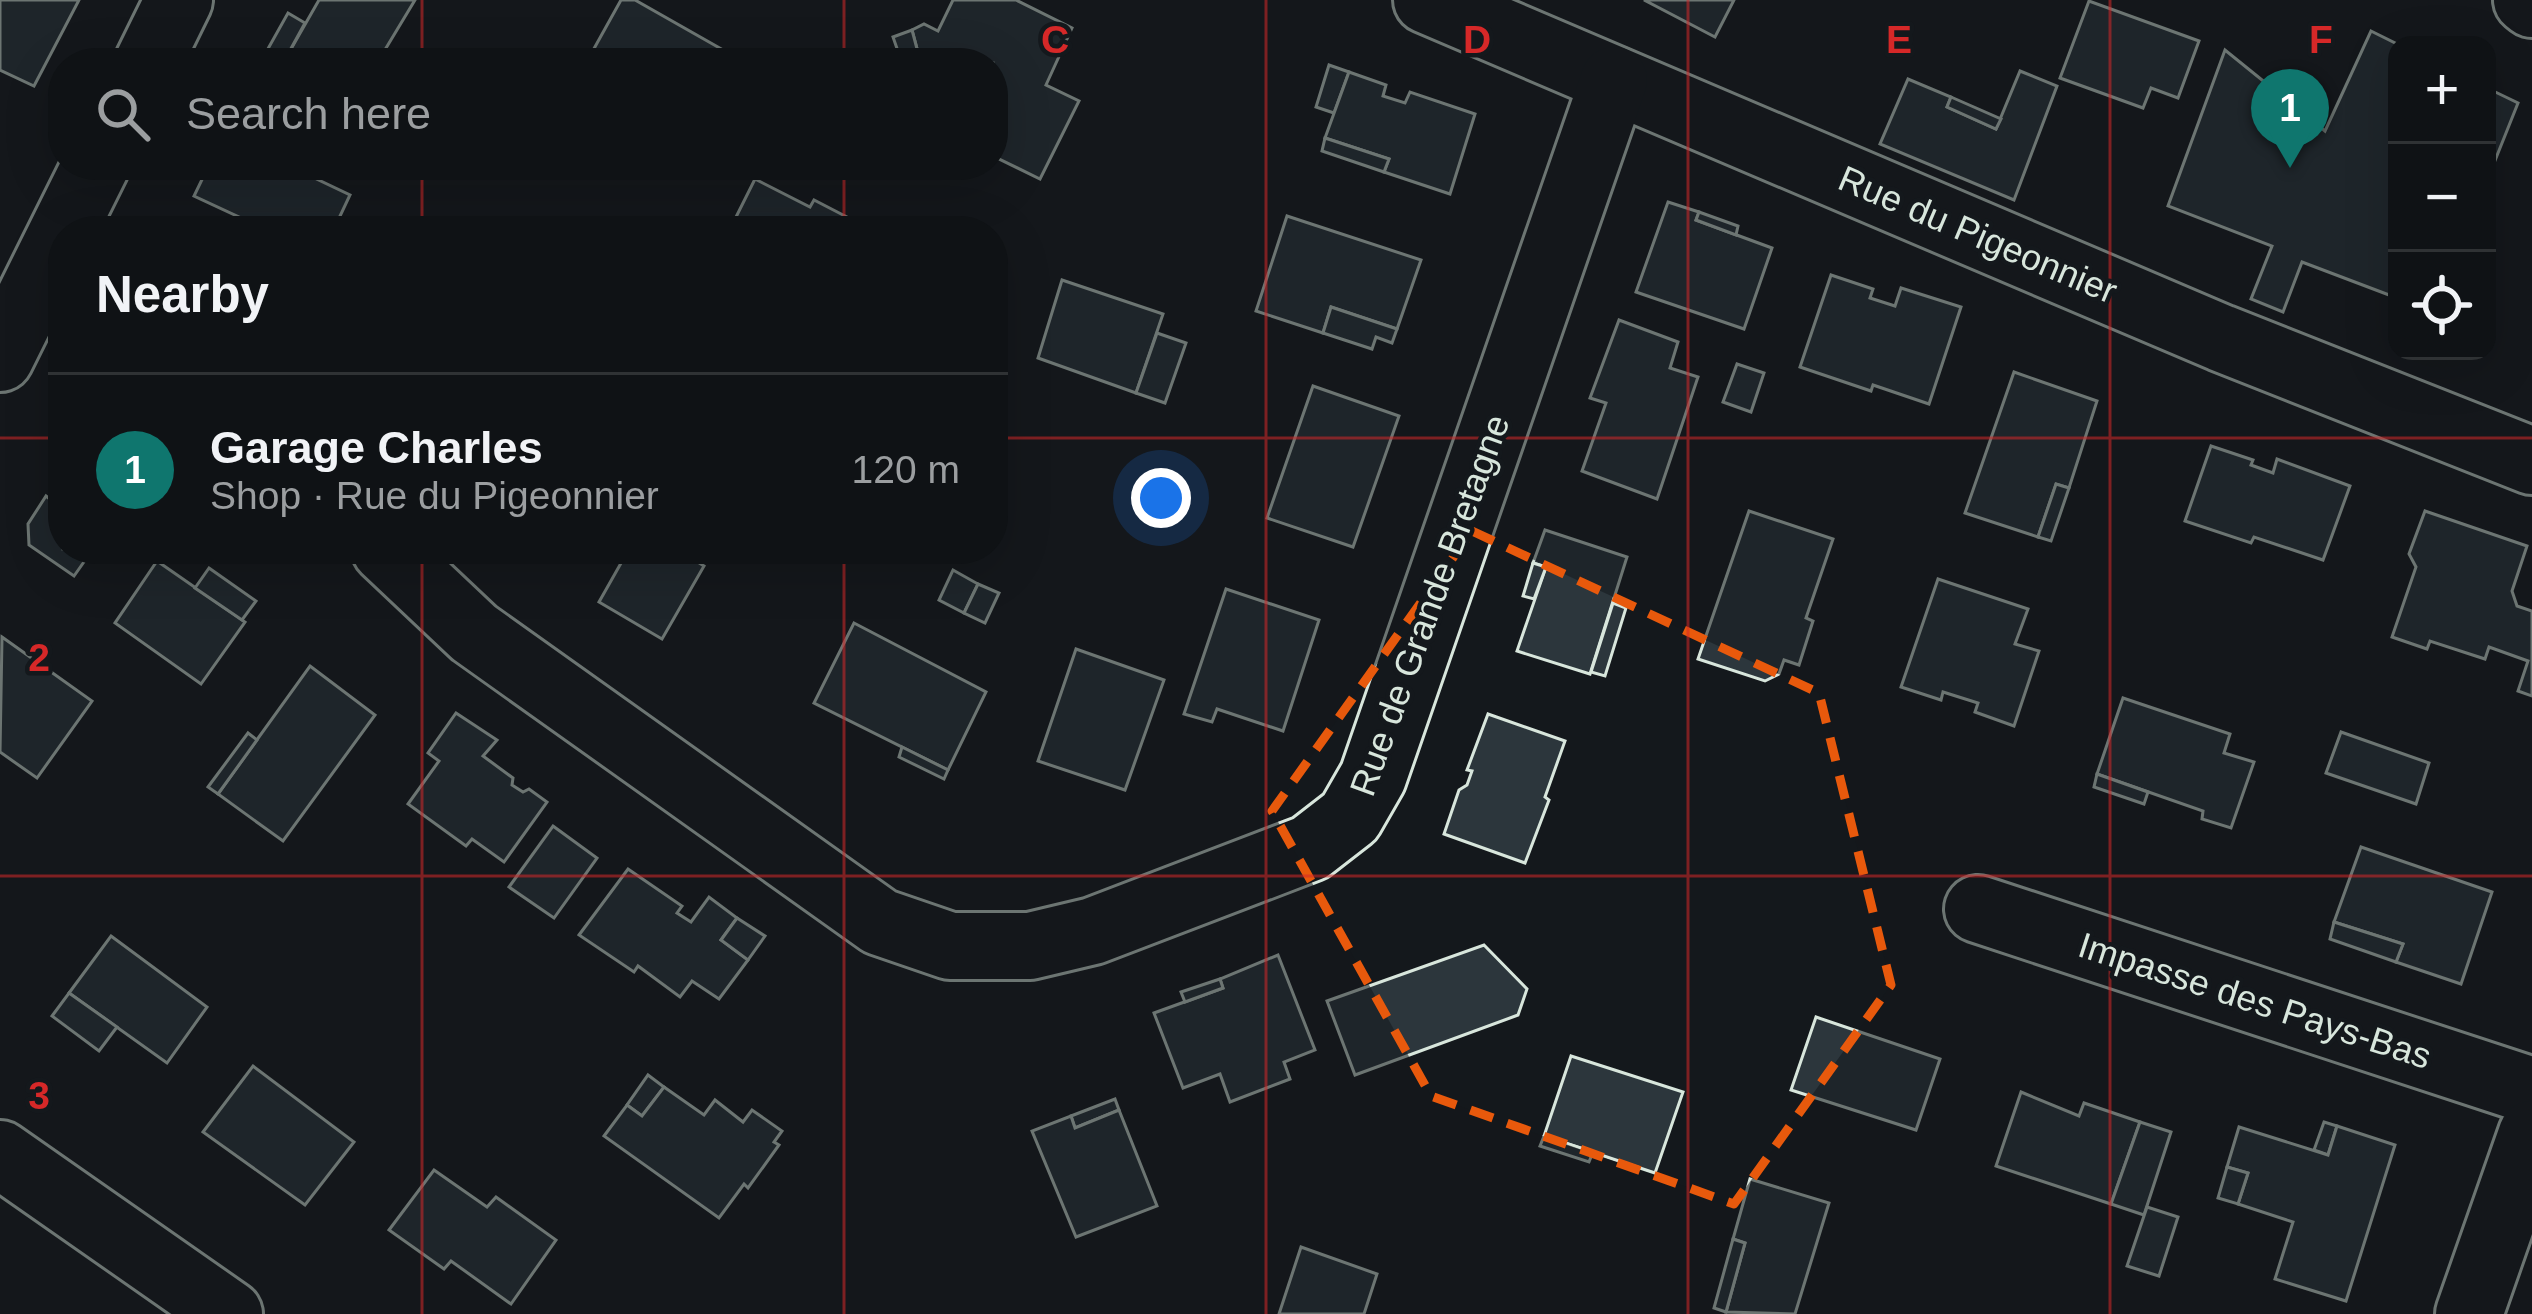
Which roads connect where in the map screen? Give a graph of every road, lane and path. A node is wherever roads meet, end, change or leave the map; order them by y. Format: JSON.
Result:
{"nodes":[{"id":1,"x":179,"y":0,"type":"edge"},
{"id":2,"x":1427,"y":0,"type":"edge"},
{"id":3,"x":155,"y":48,"type":"edge"},
{"id":4,"x":1614,"y":80,"type":"junction"},
{"id":5,"x":89,"y":180,"type":"edge"},
{"id":6,"x":71,"y":216,"type":"edge"},
{"id":7,"x":48,"y":262,"type":"edge"},
{"id":8,"x":0,"y":358,"type":"edge"},
{"id":9,"x":2532,"y":461,"type":"edge"},
{"id":10,"x":401,"y":564,"type":"edge"},
{"id":11,"x":1978,"y":909,"type":"dead end"},
{"id":12,"x":2532,"y":1091,"type":"edge"},
{"id":13,"x":2532,"y":1134,"type":"edge"},
{"id":14,"x":0,"y":1154,"type":"edge"},
{"id":15,"x":229,"y":1314,"type":"edge"},
{"id":16,"x":2469,"y":1314,"type":"edge"}],
"edges":[{"from":1,"to":3,"type":"street"},
{"from":2,"to":4,"type":"street","name":"Rue du Pigeonnier"},
{"from":4,"to":9,"type":"street","name":"Rue du Pigeonnier"},
{"from":4,"to":10,"type":"street","name":"Rue de Grande Bretagne"},
{"from":5,"to":6,"type":"street"},
{"from":7,"to":8,"type":"street"},
{"from":11,"to":12,"type":"street","name":"Impasse des Pays-Bas"},
{"from":13,"to":16,"type":"street"},
{"from":14,"to":15,"type":"street"}]}
